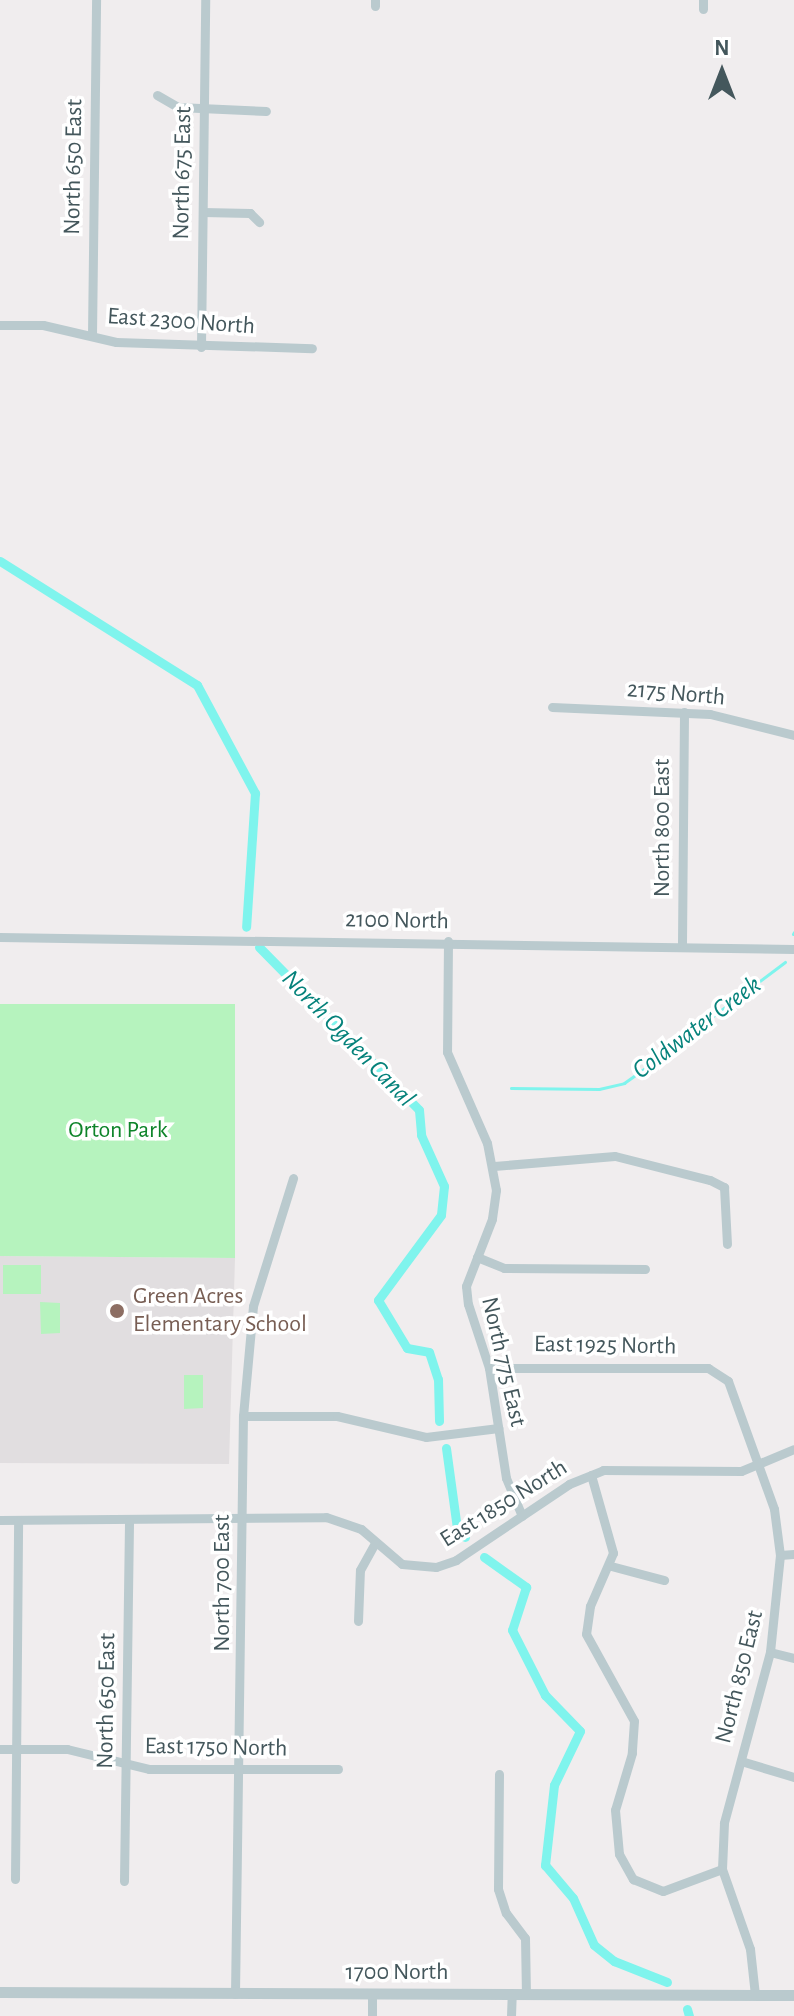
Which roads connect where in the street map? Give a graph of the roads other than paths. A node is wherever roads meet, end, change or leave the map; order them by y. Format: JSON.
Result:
{"nodes":[{"id":1,"x":96,"y":0,"type":"edge"},
{"id":2,"x":205,"y":0,"type":"edge"},
{"id":3,"x":157,"y":95,"type":"dead end"},
{"id":4,"x":204,"y":110,"type":"junction"},
{"id":5,"x":266,"y":111,"type":"dead end"},
{"id":6,"x":203,"y":212,"type":"junction"},
{"id":7,"x":259,"y":222,"type":"dead end"},
{"id":8,"x":0,"y":325,"type":"edge"},
{"id":9,"x":92,"y":335,"type":"junction"},
{"id":10,"x":201,"y":347,"type":"junction"},
{"id":11,"x":312,"y":348,"type":"dead end"},
{"id":12,"x":552,"y":707,"type":"dead end"},
{"id":13,"x":684,"y":712,"type":"junction"},
{"id":14,"x":794,"y":735,"type":"edge"},
{"id":15,"x":0,"y":937,"type":"edge"},
{"id":16,"x":448,"y":941,"type":"junction"},
{"id":17,"x":682,"y":943,"type":"junction"},
{"id":18,"x":794,"y":949,"type":"edge"},
{"id":19,"x":494,"y":1166,"type":"junction"},
{"id":20,"x":293,"y":1178,"type":"dead end"},
{"id":21,"x":727,"y":1244,"type":"dead end"},
{"id":22,"x":477,"y":1257,"type":"junction"},
{"id":23,"x":645,"y":1269,"type":"dead end"},
{"id":24,"x":489,"y":1368,"type":"junction"},
{"id":25,"x":720,"y":1373,"type":"joint"},
{"id":26,"x":243,"y":1416,"type":"junction"},
{"id":27,"x":498,"y":1428,"type":"junction"},
{"id":28,"x":794,"y":1449,"type":"edge"},
{"id":29,"x":756,"y":1466,"type":"junction"},
{"id":30,"x":591,"y":1475,"type":"junction"},
{"id":31,"x":522,"y":1516,"type":"junction"},
{"id":32,"x":0,"y":1520,"type":"edge"},
{"id":33,"x":243,"y":1520,"type":"junction"},
{"id":34,"x":18,"y":1521,"type":"junction"},
{"id":35,"x":129,"y":1521,"type":"junction"},
{"id":36,"x":375,"y":1543,"type":"junction"},
{"id":37,"x":794,"y":1554,"type":"edge"},
{"id":38,"x":780,"y":1555,"type":"junction"},
{"id":39,"x":611,"y":1566,"type":"junction"},
{"id":40,"x":664,"y":1580,"type":"dead end"},
{"id":41,"x":358,"y":1621,"type":"dead end"},
{"id":42,"x":770,"y":1652,"type":"junction"},
{"id":43,"x":794,"y":1658,"type":"edge"},
{"id":44,"x":0,"y":1749,"type":"edge"},
{"id":45,"x":16,"y":1749,"type":"junction"},
{"id":46,"x":741,"y":1761,"type":"junction"},
{"id":47,"x":126,"y":1764,"type":"junction"},
{"id":48,"x":338,"y":1769,"type":"dead end"},
{"id":49,"x":242,"y":1770,"type":"junction"},
{"id":50,"x":499,"y":1774,"type":"dead end"},
{"id":51,"x":794,"y":1777,"type":"edge"},
{"id":52,"x":722,"y":1869,"type":"junction"},
{"id":53,"x":15,"y":1879,"type":"dead end"},
{"id":54,"x":124,"y":1881,"type":"dead end"},
{"id":55,"x":0,"y":1992,"type":"edge"},
{"id":56,"x":512,"y":1993,"type":"junction"},
{"id":57,"x":526,"y":1993,"type":"junction"},
{"id":58,"x":235,"y":1994,"type":"junction"},
{"id":59,"x":755,"y":1995,"type":"junction"},
{"id":60,"x":794,"y":1995,"type":"edge"},
{"id":61,"x":372,"y":1996,"type":"junction"},
{"id":62,"x":372,"y":2016,"type":"edge"},
{"id":63,"x":511,"y":2016,"type":"edge"}],
"edges":[{"from":1,"to":9,"type":"street","name":"North 650 East"},
{"from":2,"to":4,"type":"street","name":"North 675 East"},
{"from":3,"to":4,"type":"street"},
{"from":4,"to":5,"type":"street"},
{"from":4,"to":6,"type":"street","name":"North 675 East"},
{"from":6,"to":7,"type":"street"},
{"from":6,"to":10,"type":"street","name":"North 675 East"},
{"from":8,"to":9,"type":"street","name":"East 2300 North"},
{"from":9,"to":10,"type":"street","name":"East 2300 North"},
{"from":10,"to":11,"type":"street","name":"East 2300 North"},
{"from":12,"to":13,"type":"street","name":"2175 North"},
{"from":13,"to":14,"type":"street","name":"2175 North"},
{"from":13,"to":17,"type":"street","name":"North 800 East"},
{"from":15,"to":16,"type":"street","name":"2100 North"},
{"from":16,"to":17,"type":"street","name":"2100 North"},
{"from":16,"to":19,"type":"street","name":"North 775 East"},
{"from":17,"to":18,"type":"street","name":"2100 North"},
{"from":19,"to":21,"type":"street"},
{"from":19,"to":22,"type":"street","name":"North 775 East"},
{"from":20,"to":26,"type":"street","name":"North 700 East"},
{"from":22,"to":23,"type":"street"},
{"from":22,"to":24,"type":"street","name":"North 775 East"},
{"from":24,"to":25,"type":"street","name":"East 1925 North"},
{"from":24,"to":27,"type":"street","name":"North 775 East"},
{"from":25,"to":29,"type":"street","name":"North 850 East"},
{"from":26,"to":27,"type":"street"},
{"from":26,"to":33,"type":"street","name":"North 700 East"},
{"from":27,"to":31,"type":"street","name":"North 775 East"},
{"from":28,"to":29,"type":"street","name":"East 1850 North"},
{"from":29,"to":30,"type":"street","name":"East 1850 North"},
{"from":29,"to":38,"type":"street","name":"North 850 East"},
{"from":30,"to":31,"type":"street","name":"East 1850 North"},
{"from":30,"to":39,"type":"street"},
{"from":31,"to":36,"type":"street","name":"East 1850 North"},
{"from":32,"to":34,"type":"street","name":"East 1850 North"},
{"from":33,"to":35,"type":"street","name":"East 1850 North"},
{"from":33,"to":36,"type":"street","name":"East 1850 North"},
{"from":33,"to":49,"type":"street","name":"North 700 East"},
{"from":34,"to":35,"type":"street","name":"East 1850 North"},
{"from":34,"to":45,"type":"street"},
{"from":35,"to":47,"type":"street","name":"North 650 East"},
{"from":36,"to":41,"type":"street"},
{"from":37,"to":38,"type":"street"},
{"from":38,"to":42,"type":"street","name":"North 850 East"},
{"from":39,"to":40,"type":"street"},
{"from":39,"to":52,"type":"street"},
{"from":42,"to":43,"type":"street"},
{"from":42,"to":46,"type":"street","name":"North 850 East"},
{"from":44,"to":45,"type":"street","name":"East 1750 North"},
{"from":45,"to":47,"type":"street","name":"East 1750 North"},
{"from":45,"to":53,"type":"street"},
{"from":46,"to":51,"type":"street"},
{"from":46,"to":52,"type":"street","name":"North 850 East"},
{"from":47,"to":49,"type":"street","name":"East 1750 North"},
{"from":47,"to":54,"type":"street","name":"North 650 East"},
{"from":48,"to":49,"type":"street","name":"East 1750 North"},
{"from":49,"to":58,"type":"street","name":"North 700 East"},
{"from":50,"to":57,"type":"street"},
{"from":52,"to":59,"type":"street","name":"North 850 East"},
{"from":55,"to":58,"type":"street","name":"1700 North"},
{"from":56,"to":57,"type":"street","name":"1700 North"},
{"from":56,"to":61,"type":"street","name":"1700 North"},
{"from":56,"to":63,"type":"street"},
{"from":57,"to":59,"type":"street","name":"1700 North"},
{"from":58,"to":61,"type":"street","name":"1700 North"},
{"from":59,"to":60,"type":"street","name":"1700 North"},
{"from":61,"to":62,"type":"street"}]}
